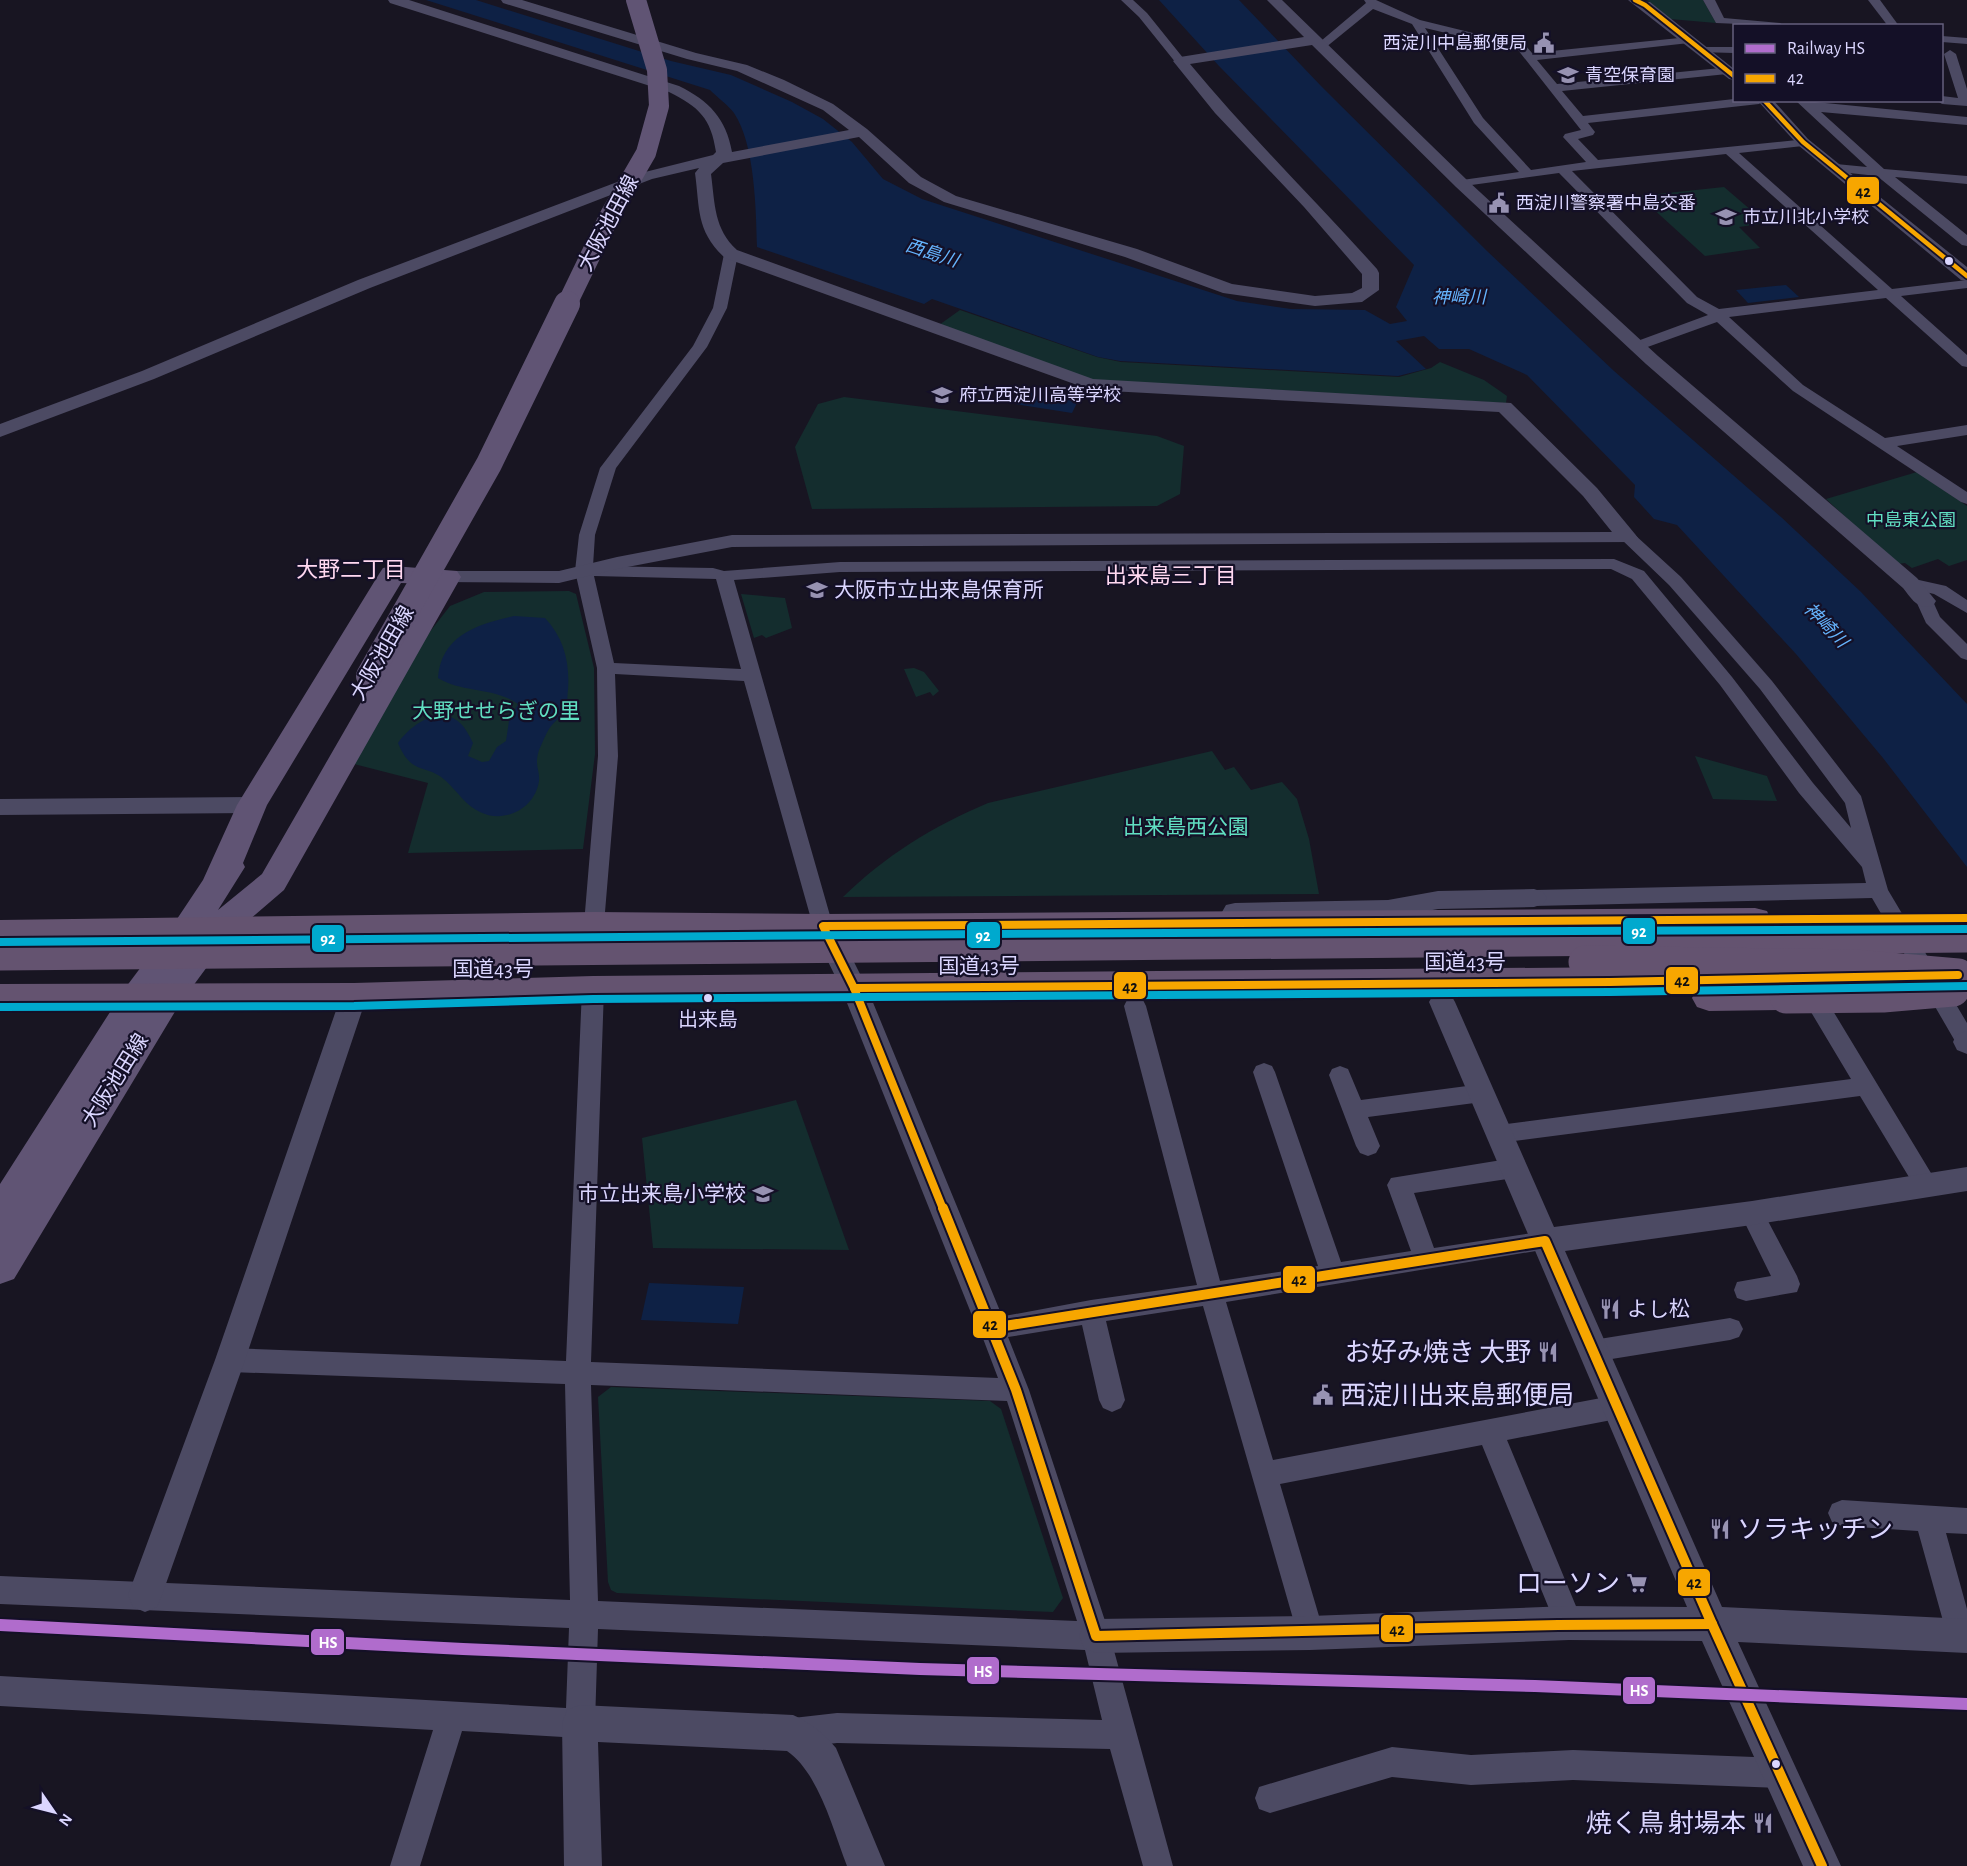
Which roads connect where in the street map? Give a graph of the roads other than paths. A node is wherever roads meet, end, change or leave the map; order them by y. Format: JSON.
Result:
{"nodes":[{"id":1,"x":395,"y":0,"type":"edge"},
{"id":2,"x":508,"y":0,"type":"edge"},
{"id":3,"x":621,"y":0,"type":"edge"},
{"id":4,"x":636,"y":0,"type":"edge"},
{"id":5,"x":1127,"y":0,"type":"edge"},
{"id":6,"x":1274,"y":0,"type":"edge"},
{"id":7,"x":1635,"y":0,"type":"edge"},
{"id":8,"x":1709,"y":0,"type":"edge"},
{"id":9,"x":1874,"y":0,"type":"edge"},
{"id":10,"x":1371,"y":2,"type":"edge"},
{"id":11,"x":1416,"y":22,"type":"junction"},
{"id":12,"x":1755,"y":24,"type":"edge"},
{"id":13,"x":1892,"y":24,"type":"edge"},
{"id":14,"x":1943,"y":39,"type":"edge"},
{"id":15,"x":1689,"y":40,"type":"junction"},
{"id":16,"x":1967,"y":41,"type":"edge"},
{"id":17,"x":1314,"y":43,"type":"junction"},
{"id":18,"x":1702,"y":50,"type":"junction"},
{"id":19,"x":1733,"y":50,"type":"edge"},
{"id":20,"x":1946,"y":54,"type":"edge"},
{"id":21,"x":1967,"y":56,"type":"edge"},
{"id":22,"x":1528,"y":57,"type":"junction"},
{"id":23,"x":1184,"y":61,"type":"junction"},
{"id":24,"x":1731,"y":73,"type":"edge"},
{"id":25,"x":1554,"y":88,"type":"junction"},
{"id":26,"x":1943,"y":100,"type":"edge"},
{"id":27,"x":1741,"y":102,"type":"edge"},
{"id":28,"x":1766,"y":102,"type":"edge"},
{"id":29,"x":1966,"y":102,"type":"edge"},
{"id":30,"x":1805,"y":104,"type":"edge"},
{"id":31,"x":1581,"y":120,"type":"junction"},
{"id":32,"x":1967,"y":121,"type":"edge"},
{"id":33,"x":857,"y":133,"type":"junction"},
{"id":34,"x":1803,"y":142,"type":"junction"},
{"id":35,"x":1729,"y":150,"type":"junction"},
{"id":36,"x":717,"y":159,"type":"junction"},
{"id":37,"x":1595,"y":164,"type":"junction"},
{"id":38,"x":1562,"y":168,"type":"junction"},
{"id":39,"x":1836,"y":168,"type":"junction"},
{"id":40,"x":1879,"y":171,"type":"junction"},
{"id":41,"x":1528,"y":174,"type":"junction"},
{"id":42,"x":1967,"y":180,"type":"edge"},
{"id":43,"x":1462,"y":184,"type":"junction"},
{"id":44,"x":1967,"y":242,"type":"edge"},
{"id":45,"x":731,"y":254,"type":"junction"},
{"id":46,"x":1967,"y":276,"type":"edge"},
{"id":47,"x":1967,"y":284,"type":"edge"},
{"id":48,"x":1888,"y":294,"type":"junction"},
{"id":49,"x":1717,"y":314,"type":"junction"},
{"id":50,"x":1637,"y":346,"type":"junction"},
{"id":51,"x":1967,"y":363,"type":"edge"},
{"id":52,"x":1967,"y":430,"type":"edge"},
{"id":53,"x":0,"y":431,"type":"edge"},
{"id":54,"x":1884,"y":442,"type":"junction"},
{"id":55,"x":1967,"y":499,"type":"edge"},
{"id":56,"x":1628,"y":538,"type":"junction"},
{"id":57,"x":584,"y":572,"type":"junction"},
{"id":58,"x":724,"y":576,"type":"junction"},
{"id":59,"x":447,"y":577,"type":"junction"},
{"id":60,"x":1910,"y":583,"type":"junction"},
{"id":61,"x":1925,"y":601,"type":"junction"},
{"id":62,"x":1967,"y":608,"type":"edge"},
{"id":63,"x":1967,"y":636,"type":"edge"},
{"id":64,"x":1967,"y":654,"type":"edge"},
{"id":65,"x":606,"y":668,"type":"junction"},
{"id":66,"x":752,"y":675,"type":"junction"},
{"id":67,"x":359,"y":676,"type":"junction"},
{"id":68,"x":252,"y":806,"type":"junction"},
{"id":69,"x":0,"y":807,"type":"edge"},
{"id":70,"x":1870,"y":863,"type":"junction"},
{"id":71,"x":217,"y":886,"type":"junction"},
{"id":72,"x":1878,"y":891,"type":"junction"},
{"id":73,"x":1534,"y":898,"type":"joint"},
{"id":74,"x":1967,"y":918,"type":"edge"},
{"id":75,"x":594,"y":924,"type":"junction"},
{"id":76,"x":959,"y":924,"type":"junction"},
{"id":77,"x":824,"y":926,"type":"junction"},
{"id":78,"x":203,"y":928,"type":"junction"},
{"id":79,"x":0,"y":932,"type":"edge"},
{"id":80,"x":1967,"y":936,"type":"edge"},
{"id":81,"x":0,"y":954,"type":"edge"},
{"id":82,"x":0,"y":972,"type":"edge"},
{"id":83,"x":1964,"y":979,"type":"edge"},
{"id":84,"x":1000,"y":986,"type":"junction"},
{"id":85,"x":854,"y":988,"type":"junction"},
{"id":86,"x":593,"y":989,"type":"junction"},
{"id":87,"x":1792,"y":991,"type":"junction"},
{"id":88,"x":153,"y":996,"type":"junction"},
{"id":89,"x":354,"y":996,"type":"junction"},
{"id":90,"x":0,"y":998,"type":"edge"},
{"id":91,"x":1442,"y":1002,"type":"junction"},
{"id":92,"x":1135,"y":1006,"type":"junction"},
{"id":93,"x":1967,"y":1043,"type":"edge"},
{"id":94,"x":1264,"y":1072,"type":"dead end"},
{"id":95,"x":1341,"y":1075,"type":"dead end"},
{"id":96,"x":1866,"y":1086,"type":"junction"},
{"id":97,"x":1482,"y":1093,"type":"junction"},
{"id":98,"x":1355,"y":1110,"type":"junction"},
{"id":99,"x":1499,"y":1134,"type":"junction"},
{"id":100,"x":1368,"y":1146,"type":"dead end"},
{"id":101,"x":1514,"y":1168,"type":"junction"},
{"id":102,"x":1967,"y":1179,"type":"edge"},
{"id":103,"x":10,"y":1180,"type":"edge"},
{"id":104,"x":1926,"y":1185,"type":"junction"},
{"id":105,"x":1752,"y":1213,"type":"junction"},
{"id":106,"x":0,"y":1216,"type":"edge"},
{"id":107,"x":1545,"y":1241,"type":"junction"},
{"id":108,"x":1426,"y":1258,"type":"junction"},
{"id":109,"x":0,"y":1267,"type":"edge"},
{"id":110,"x":1332,"y":1275,"type":"junction"},
{"id":111,"x":1746,"y":1290,"type":"dead end"},
{"id":112,"x":1211,"y":1292,"type":"junction"},
{"id":113,"x":1091,"y":1311,"type":"junction"},
{"id":114,"x":992,"y":1328,"type":"junction"},
{"id":115,"x":1730,"y":1329,"type":"dead end"},
{"id":116,"x":1593,"y":1351,"type":"junction"},
{"id":117,"x":230,"y":1360,"type":"junction"},
{"id":118,"x":578,"y":1374,"type":"junction"},
{"id":119,"x":1016,"y":1390,"type":"junction"},
{"id":120,"x":1112,"y":1400,"type":"dead end"},
{"id":121,"x":1617,"y":1407,"type":"junction"},
{"id":122,"x":1490,"y":1432,"type":"junction"},
{"id":123,"x":1264,"y":1474,"type":"junction"},
{"id":124,"x":1842,"y":1512,"type":"dead end"},
{"id":125,"x":1929,"y":1520,"type":"junction"},
{"id":126,"x":1967,"y":1521,"type":"edge"},
{"id":127,"x":0,"y":1590,"type":"edge"},
{"id":128,"x":145,"y":1595,"type":"junction"},
{"id":129,"x":584,"y":1615,"type":"junction"},
{"id":130,"x":1569,"y":1623,"type":"junction"},
{"id":131,"x":1712,"y":1624,"type":"junction"},
{"id":132,"x":1310,"y":1633,"type":"junction"},
{"id":133,"x":1096,"y":1636,"type":"junction"},
{"id":134,"x":1964,"y":1636,"type":"edge"},
{"id":135,"x":0,"y":1691,"type":"edge"},
{"id":136,"x":452,"y":1716,"type":"junction"},
{"id":137,"x":580,"y":1723,"type":"junction"},
{"id":138,"x":793,"y":1733,"type":"junction"},
{"id":139,"x":1120,"y":1736,"type":"junction"},
{"id":140,"x":1780,"y":1773,"type":"junction"},
{"id":141,"x":1270,"y":1798,"type":"dead end"},
{"id":142,"x":405,"y":1866,"type":"edge"},
{"id":143,"x":583,"y":1866,"type":"edge"},
{"id":144,"x":866,"y":1866,"type":"edge"},
{"id":145,"x":1158,"y":1866,"type":"edge"},
{"id":146,"x":1822,"y":1866,"type":"edge"}],
"edges":[{"from":1,"to":36,"type":"street"},
{"from":2,"to":33,"type":"street"},
{"from":3,"to":67,"type":"main road","name":"大阪池田線"},
{"from":4,"to":67,"type":"main road","name":"大阪池田線","bridge":true},
{"from":5,"to":23,"type":"street"},
{"from":6,"to":17,"type":"street"},
{"from":7,"to":15,"type":"street"},
{"from":8,"to":12,"type":"street"},
{"from":9,"to":13,"type":"street"},
{"from":10,"to":11,"type":"street"},
{"from":10,"to":17,"type":"street"},
{"from":11,"to":22,"type":"street"},
{"from":11,"to":41,"type":"street"},
{"from":14,"to":16,"type":"street"},
{"from":15,"to":18,"type":"street"},
{"from":15,"to":22,"type":"street"},
{"from":17,"to":23,"type":"street"},
{"from":17,"to":43,"type":"street"},
{"from":18,"to":19,"type":"street"},
{"from":18,"to":24,"type":"street"},
{"from":20,"to":21,"type":"street"},
{"from":20,"to":29,"type":"street"},
{"from":22,"to":25,"type":"street"},
{"from":23,"to":33,"type":"street"},
{"from":24,"to":25,"type":"street"},
{"from":25,"to":31,"type":"street"},
{"from":26,"to":29,"type":"street"},
{"from":27,"to":31,"type":"street"},
{"from":28,"to":34,"type":"street"},
{"from":30,"to":32,"type":"street"},
{"from":30,"to":40,"type":"street"},
{"from":31,"to":37,"type":"street"},
{"from":33,"to":36,"type":"street"},
{"from":34,"to":35,"type":"street"},
{"from":34,"to":39,"type":"street"},
{"from":35,"to":37,"type":"street"},
{"from":35,"to":48,"type":"street"},
{"from":36,"to":45,"type":"street"},
{"from":36,"to":53,"type":"street"},
{"from":37,"to":38,"type":"street"},
{"from":38,"to":41,"type":"street"},
{"from":38,"to":49,"type":"street"},
{"from":39,"to":40,"type":"street"},
{"from":39,"to":46,"type":"street"},
{"from":40,"to":42,"type":"street"},
{"from":40,"to":44,"type":"street"},
{"from":41,"to":43,"type":"street"},
{"from":43,"to":50,"type":"street"},
{"from":45,"to":56,"type":"street"},
{"from":45,"to":57,"type":"street"},
{"from":47,"to":48,"type":"street"},
{"from":48,"to":49,"type":"street"},
{"from":48,"to":51,"type":"street"},
{"from":49,"to":50,"type":"street"},
{"from":49,"to":54,"type":"street"},
{"from":50,"to":60,"type":"street"},
{"from":52,"to":54,"type":"street"},
{"from":54,"to":55,"type":"street"},
{"from":56,"to":57,"type":"street"},
{"from":56,"to":70,"type":"street"},
{"from":57,"to":58,"type":"street"},
{"from":57,"to":59,"type":"street"},
{"from":57,"to":65,"type":"street"},
{"from":58,"to":66,"type":"street"},
{"from":58,"to":70,"type":"street"},
{"from":59,"to":68,"type":"main road"},
{"from":59,"to":78,"type":"main road"},
{"from":60,"to":61,"type":"street"},
{"from":60,"to":62,"type":"street"},
{"from":61,"to":63,"type":"street"},
{"from":61,"to":64,"type":"street"},
{"from":65,"to":66,"type":"street"},
{"from":65,"to":75,"type":"street"},
{"from":66,"to":77,"type":"street"},
{"from":67,"to":71,"type":"main road","name":"大阪池田線"},
{"from":67,"to":78,"type":"main road","name":"大阪池田線"},
{"from":68,"to":69,"type":"street"},
{"from":68,"to":71,"type":"main road"},
{"from":70,"to":72,"type":"street"},
{"from":71,"to":78,"type":"main road","name":"大阪池田線"},
{"from":72,"to":73,"type":"street"},
{"from":72,"to":93,"type":"street"},
{"from":73,"to":76,"type":"street"},
{"from":74,"to":76,"type":"highway","name":"国道43号"},
{"from":75,"to":77,"type":"highway","name":"国道43号"},
{"from":75,"to":78,"type":"highway","name":"国道43号"},
{"from":76,"to":77,"type":"highway","name":"国道43号"},
{"from":77,"to":85,"type":"street"},
{"from":78,"to":79,"type":"highway","name":"国道43号"},
{"from":78,"to":88,"type":"main road","name":"大阪池田線"},
{"from":80,"to":81,"type":"highway","name":"国道43号","bridge":true},
{"from":82,"to":83,"type":"highway","name":"国道43号","bridge":true},
{"from":83,"to":87,"type":"highway","bridge":true},
{"from":84,"to":85,"type":"highway","name":"国道43号"},
{"from":84,"to":87,"type":"highway","name":"国道43号"},
{"from":84,"to":92,"type":"highway"},
{"from":85,"to":86,"type":"highway","name":"国道43号"},
{"from":85,"to":114,"type":"street"},
{"from":86,"to":89,"type":"highway","name":"国道43号"},
{"from":86,"to":118,"type":"street"},
{"from":87,"to":91,"type":"highway"},
{"from":87,"to":96,"type":"street"},
{"from":88,"to":89,"type":"highway","name":"国道43号"},
{"from":88,"to":90,"type":"highway","name":"国道43号"},
{"from":88,"to":103,"type":"main road","name":"大阪池田線"},
{"from":88,"to":109,"type":"main road","name":"大阪池田線"},
{"from":89,"to":117,"type":"street"},
{"from":91,"to":92,"type":"highway"},
{"from":91,"to":97,"type":"street"},
{"from":92,"to":112,"type":"street"},
{"from":94,"to":110,"type":"street"},
{"from":95,"to":98,"type":"street"},
{"from":96,"to":99,"type":"street"},
{"from":96,"to":104,"type":"street"},
{"from":97,"to":98,"type":"street"},
{"from":97,"to":99,"type":"street"},
{"from":98,"to":100,"type":"street"},
{"from":99,"to":101,"type":"street"},
{"from":101,"to":107,"type":"street"},
{"from":101,"to":108,"type":"street"},
{"from":102,"to":104,"type":"street"},
{"from":103,"to":106,"type":"main road","name":"大阪池田線"},
{"from":104,"to":105,"type":"street"},
{"from":105,"to":107,"type":"street"},
{"from":105,"to":111,"type":"street"},
{"from":107,"to":108,"type":"street"},
{"from":107,"to":116,"type":"street"},
{"from":108,"to":110,"type":"street"},
{"from":110,"to":112,"type":"street"},
{"from":112,"to":113,"type":"street"},
{"from":112,"to":123,"type":"street"},
{"from":113,"to":114,"type":"street"},
{"from":113,"to":120,"type":"street"},
{"from":114,"to":119,"type":"street"},
{"from":115,"to":116,"type":"street"},
{"from":116,"to":121,"type":"street"},
{"from":117,"to":118,"type":"street"},
{"from":117,"to":128,"type":"street"},
{"from":118,"to":119,"type":"street"},
{"from":118,"to":129,"type":"street"},
{"from":119,"to":133,"type":"street"},
{"from":121,"to":122,"type":"street"},
{"from":121,"to":131,"type":"street"},
{"from":122,"to":123,"type":"street"},
{"from":122,"to":130,"type":"street"},
{"from":123,"to":132,"type":"street"},
{"from":124,"to":125,"type":"street"},
{"from":125,"to":126,"type":"street"},
{"from":125,"to":134,"type":"street"},
{"from":127,"to":128,"type":"street"},
{"from":128,"to":129,"type":"street"},
{"from":129,"to":133,"type":"street"},
{"from":129,"to":137,"type":"street"},
{"from":130,"to":131,"type":"street"},
{"from":130,"to":132,"type":"street"},
{"from":131,"to":134,"type":"street"},
{"from":131,"to":140,"type":"street"},
{"from":132,"to":133,"type":"street"},
{"from":133,"to":139,"type":"street"},
{"from":135,"to":136,"type":"street"},
{"from":136,"to":137,"type":"street"},
{"from":136,"to":142,"type":"street"},
{"from":137,"to":138,"type":"street"},
{"from":137,"to":143,"type":"street"},
{"from":138,"to":139,"type":"street"},
{"from":138,"to":144,"type":"street"},
{"from":139,"to":145,"type":"street"},
{"from":140,"to":141,"type":"street"},
{"from":140,"to":146,"type":"street"}]}
